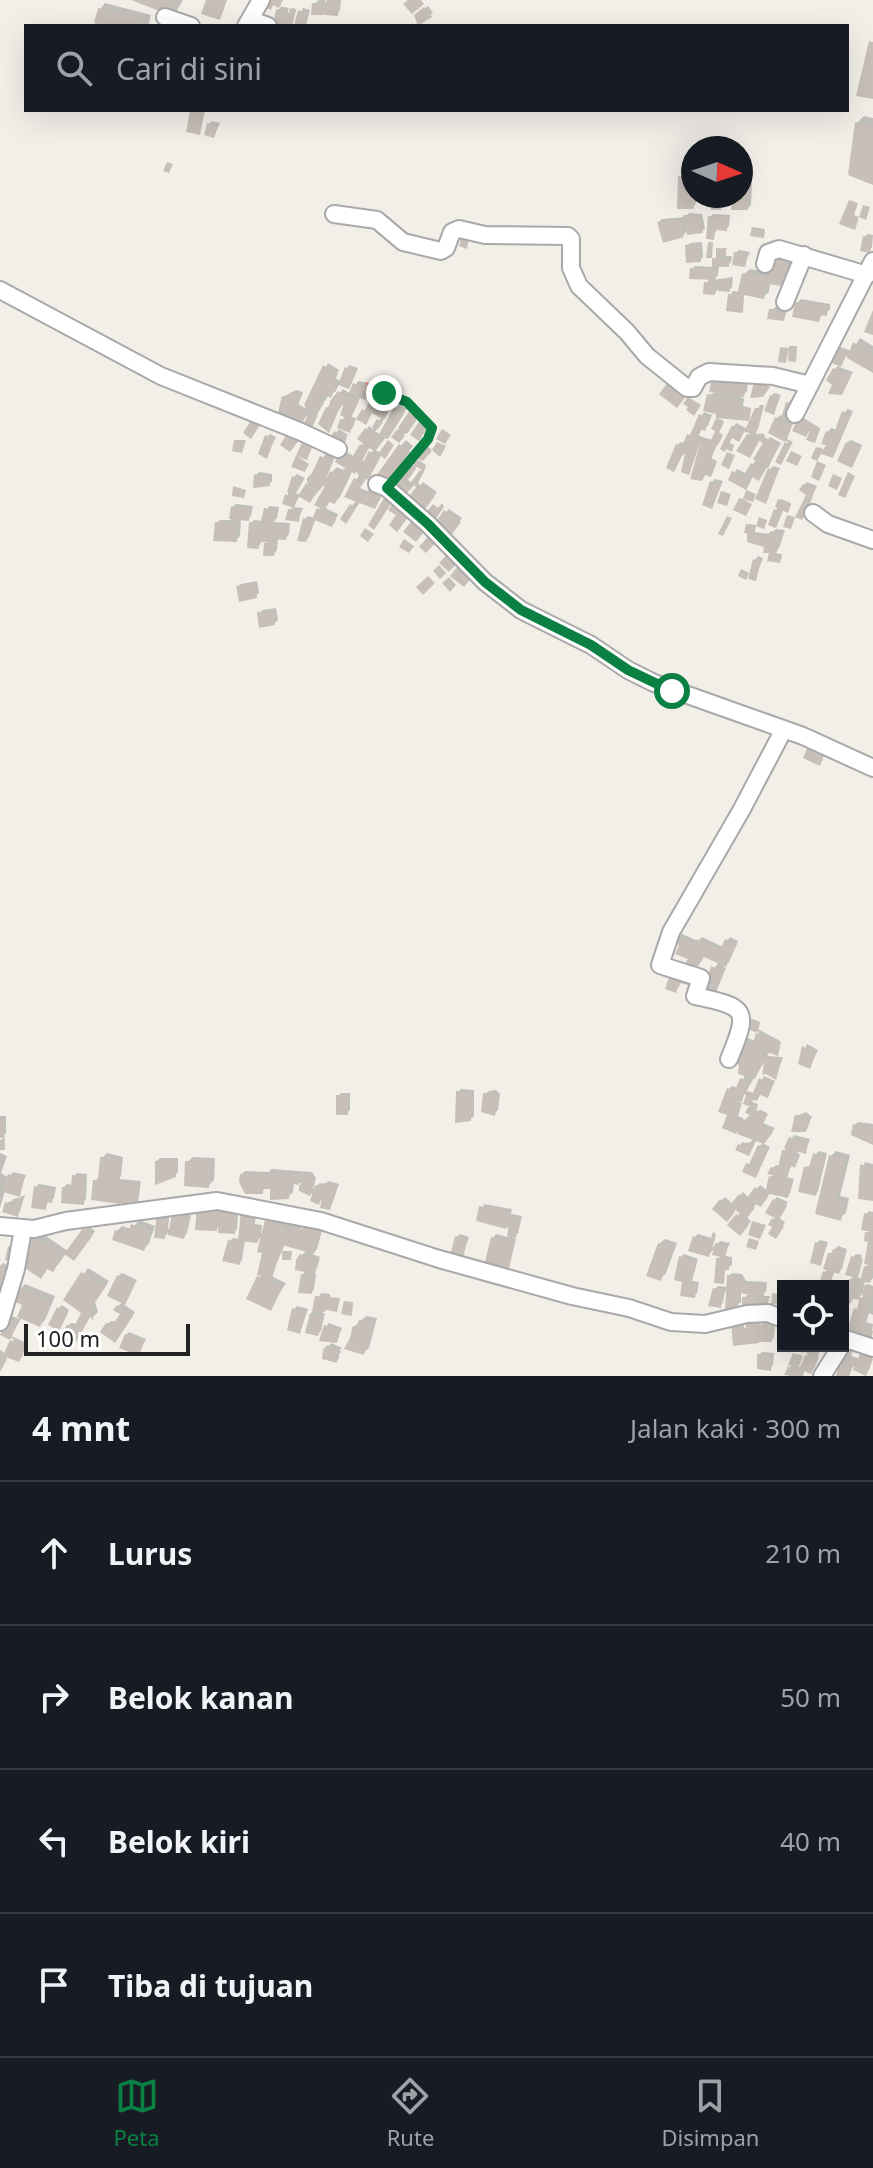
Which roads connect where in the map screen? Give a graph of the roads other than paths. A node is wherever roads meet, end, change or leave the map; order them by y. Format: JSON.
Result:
{"nodes":[{"id":1,"x":261,"y":0,"type":"edge"},
{"id":2,"x":165,"y":17,"type":"dead end"},
{"id":3,"x":249,"y":23,"type":"edge"},
{"id":4,"x":185,"y":24,"type":"edge"},
{"id":5,"x":334,"y":214,"type":"dead end"},
{"id":6,"x":804,"y":255,"type":"junction"},
{"id":7,"x":765,"y":264,"type":"dead end"},
{"id":8,"x":870,"y":268,"type":"edge"},
{"id":9,"x":0,"y":290,"type":"edge"},
{"id":10,"x":785,"y":302,"type":"dead end"},
{"id":11,"x":810,"y":385,"type":"junction"},
{"id":12,"x":795,"y":414,"type":"dead end"},
{"id":13,"x":338,"y":449,"type":"dead end"},
{"id":14,"x":382,"y":486,"type":"road end"},
{"id":15,"x":813,"y":513,"type":"dead end"},
{"id":16,"x":873,"y":540,"type":"edge"},
{"id":17,"x":784,"y":729,"type":"junction"},
{"id":18,"x":873,"y":768,"type":"edge"},
{"id":19,"x":729,"y":1059,"type":"dead end"},
{"id":20,"x":0,"y":1226,"type":"edge"},
{"id":21,"x":23,"y":1229,"type":"junction"},
{"id":22,"x":777,"y":1317,"type":"edge"},
{"id":23,"x":0,"y":1322,"type":"edge"},
{"id":24,"x":849,"y":1342,"type":"edge"},
{"id":25,"x":873,"y":1348,"type":"edge"},
{"id":26,"x":836,"y":1352,"type":"edge"},
{"id":27,"x":822,"y":1376,"type":"edge"}],
"edges":[{"from":1,"to":3,"type":"street"},
{"from":2,"to":4,"type":"street"},
{"from":5,"to":11,"type":"street"},
{"from":6,"to":7,"type":"street"},
{"from":6,"to":8,"type":"street"},
{"from":6,"to":10,"type":"street"},
{"from":8,"to":11,"type":"street"},
{"from":9,"to":13,"type":"street"},
{"from":11,"to":12,"type":"street"},
{"from":14,"to":17,"type":"street"},
{"from":15,"to":16,"type":"street"},
{"from":17,"to":18,"type":"street"},
{"from":17,"to":19,"type":"street"},
{"from":20,"to":21,"type":"street"},
{"from":21,"to":22,"type":"street"},
{"from":21,"to":23,"type":"street"},
{"from":24,"to":25,"type":"street"},
{"from":26,"to":27,"type":"street"}]}
